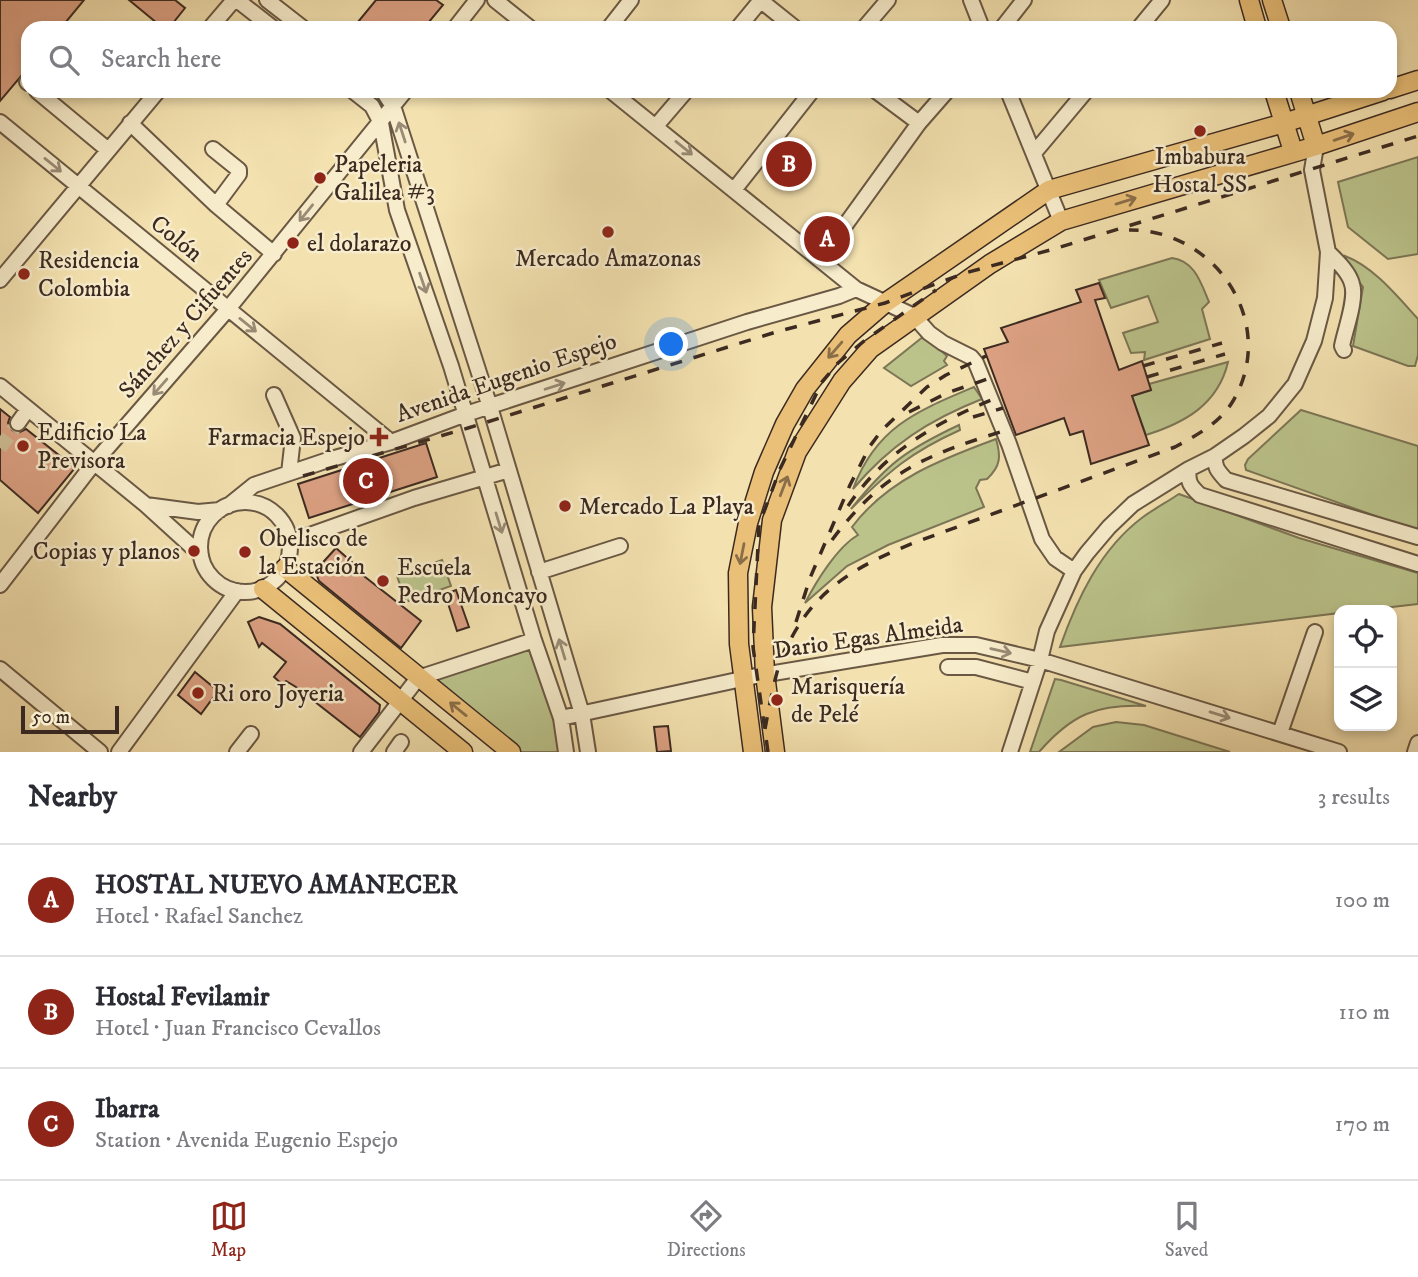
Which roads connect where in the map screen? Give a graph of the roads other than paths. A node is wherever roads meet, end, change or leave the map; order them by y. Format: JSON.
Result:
{"nodes":[{"id":1,"x":235,"y":0,"type":"edge"},
{"id":2,"x":267,"y":0,"type":"edge"},
{"id":3,"x":477,"y":0,"type":"edge"},
{"id":4,"x":495,"y":0,"type":"edge"},
{"id":5,"x":631,"y":0,"type":"edge"},
{"id":6,"x":761,"y":0,"type":"edge"},
{"id":7,"x":888,"y":0,"type":"edge"},
{"id":8,"x":971,"y":0,"type":"edge"},
{"id":9,"x":1024,"y":0,"type":"edge"},
{"id":10,"x":1162,"y":0,"type":"edge"},
{"id":11,"x":1249,"y":0,"type":"edge"},
{"id":12,"x":1272,"y":0,"type":"edge"},
{"id":13,"x":216,"y":21,"type":"edge"},
{"id":14,"x":264,"y":21,"type":"edge"},
{"id":15,"x":294,"y":21,"type":"edge"},
{"id":16,"x":460,"y":21,"type":"edge"},
{"id":17,"x":521,"y":21,"type":"edge"},
{"id":18,"x":614,"y":21,"type":"edge"},
{"id":19,"x":744,"y":21,"type":"edge"},
{"id":20,"x":786,"y":21,"type":"edge"},
{"id":21,"x":870,"y":21,"type":"edge"},
{"id":22,"x":979,"y":21,"type":"edge"},
{"id":23,"x":1008,"y":21,"type":"edge"},
{"id":24,"x":1145,"y":21,"type":"edge"},
{"id":25,"x":1255,"y":21,"type":"edge"},
{"id":26,"x":1279,"y":21,"type":"edge"},
{"id":27,"x":1418,"y":80,"type":"edge"},
{"id":28,"x":1397,"y":87,"type":"edge"},
{"id":29,"x":46,"y":98,"type":"edge"},
{"id":30,"x":152,"y":98,"type":"edge"},
{"id":31,"x":362,"y":98,"type":"edge"},
{"id":32,"x":388,"y":98,"type":"edge"},
{"id":33,"x":399,"y":98,"type":"edge"},
{"id":34,"x":620,"y":98,"type":"edge"},
{"id":35,"x":680,"y":98,"type":"edge"},
{"id":36,"x":807,"y":98,"type":"edge"},
{"id":37,"x":885,"y":98,"type":"edge"},
{"id":38,"x":941,"y":98,"type":"edge"},
{"id":39,"x":1012,"y":98,"type":"edge"},
{"id":40,"x":1080,"y":98,"type":"edge"},
{"id":41,"x":1277,"y":98,"type":"edge"},
{"id":42,"x":1301,"y":98,"type":"edge"},
{"id":43,"x":1362,"y":98,"type":"edge"},
{"id":44,"x":393,"y":106,"type":"junction"},
{"id":45,"x":1418,"y":112,"type":"edge"},
{"id":46,"x":1307,"y":116,"type":"junction"},
{"id":47,"x":0,"y":122,"type":"edge"},
{"id":48,"x":381,"y":122,"type":"junction"},
{"id":49,"x":919,"y":123,"type":"junction"},
{"id":50,"x":1283,"y":123,"type":"junction"},
{"id":51,"x":130,"y":124,"type":"junction"},
{"id":52,"x":656,"y":126,"type":"junction"},
{"id":53,"x":1316,"y":146,"type":"junction"},
{"id":54,"x":213,"y":149,"type":"dead end"},
{"id":55,"x":108,"y":150,"type":"junction"},
{"id":56,"x":1293,"y":151,"type":"junction"},
{"id":57,"x":1034,"y":153,"type":"junction"},
{"id":58,"x":1312,"y":170,"type":"junction"},
{"id":59,"x":78,"y":186,"type":"junction"},
{"id":60,"x":734,"y":190,"type":"junction"},
{"id":61,"x":1049,"y":190,"type":"junction"},
{"id":62,"x":216,"y":205,"type":"junction"},
{"id":63,"x":1061,"y":221,"type":"junction"},
{"id":64,"x":1328,"y":252,"type":"junction"},
{"id":65,"x":274,"y":254,"type":"junction"},
{"id":66,"x":820,"y":260,"type":"junction"},
{"id":67,"x":0,"y":279,"type":"edge"},
{"id":68,"x":856,"y":289,"type":"junction"},
{"id":69,"x":885,"y":303,"type":"junction"},
{"id":70,"x":228,"y":309,"type":"junction"},
{"id":71,"x":914,"y":316,"type":"junction"},
{"id":72,"x":1344,"y":350,"type":"dead end"},
{"id":73,"x":0,"y":386,"type":"edge"},
{"id":74,"x":274,"y":395,"type":"dead end"},
{"id":75,"x":490,"y":407,"type":"junction"},
{"id":76,"x":29,"y":409,"type":"junction"},
{"id":77,"x":466,"y":414,"type":"junction"},
{"id":78,"x":18,"y":423,"type":"tunnel mouth"},
{"id":79,"x":391,"y":442,"type":"junction"},
{"id":80,"x":1215,"y":456,"type":"junction"},
{"id":81,"x":94,"y":463,"type":"junction"},
{"id":82,"x":1189,"y":469,"type":"junction"},
{"id":83,"x":509,"y":470,"type":"junction"},
{"id":84,"x":289,"y":473,"type":"junction"},
{"id":85,"x":485,"y":477,"type":"junction"},
{"id":86,"x":146,"y":505,"type":"junction"},
{"id":87,"x":224,"y":508,"type":"junction"},
{"id":88,"x":1418,"y":537,"type":"edge"},
{"id":89,"x":290,"y":542,"type":"junction"},
{"id":90,"x":620,"y":546,"type":"dead end"},
{"id":91,"x":201,"y":555,"type":"junction"},
{"id":92,"x":1418,"y":564,"type":"edge"},
{"id":93,"x":285,"y":568,"type":"junction"},
{"id":94,"x":1074,"y":571,"type":"junction"},
{"id":95,"x":539,"y":572,"type":"junction"},
{"id":96,"x":0,"y":585,"type":"edge"},
{"id":97,"x":263,"y":589,"type":"junction"},
{"id":98,"x":237,"y":592,"type":"junction"},
{"id":99,"x":1315,"y":632,"type":"dead end"},
{"id":100,"x":534,"y":640,"type":"junction"},
{"id":101,"x":1040,"y":660,"type":"junction"},
{"id":102,"x":948,"y":667,"type":"dead end"},
{"id":103,"x":0,"y":669,"type":"edge"},
{"id":104,"x":765,"y":674,"type":"junction"},
{"id":105,"x":418,"y":678,"type":"junction"},
{"id":106,"x":744,"y":679,"type":"junction"},
{"id":107,"x":1033,"y":682,"type":"junction"},
{"id":108,"x":402,"y":701,"type":"junction"},
{"id":109,"x":582,"y":714,"type":"junction"},
{"id":110,"x":561,"y":718,"type":"junction"},
{"id":111,"x":1280,"y":733,"type":"junction"},
{"id":112,"x":251,"y":734,"type":"dead end"},
{"id":113,"x":1418,"y":743,"type":"edge"},
{"id":114,"x":100,"y":752,"type":"edge"},
{"id":115,"x":119,"y":752,"type":"edge"},
{"id":116,"x":237,"y":752,"type":"edge"},
{"id":117,"x":361,"y":752,"type":"edge"},
{"id":118,"x":463,"y":752,"type":"edge"},
{"id":119,"x":511,"y":752,"type":"edge"},
{"id":120,"x":566,"y":752,"type":"edge"},
{"id":121,"x":588,"y":752,"type":"edge"},
{"id":122,"x":753,"y":752,"type":"edge"},
{"id":123,"x":775,"y":752,"type":"edge"},
{"id":124,"x":1010,"y":752,"type":"edge"},
{"id":125,"x":1339,"y":752,"type":"edge"},
{"id":126,"x":1415,"y":752,"type":"edge"}],
"edges":[{"from":1,"to":13,"type":"street"},
{"from":1,"to":14,"type":"street"},
{"from":2,"to":15,"type":"street"},
{"from":3,"to":16,"type":"street"},
{"from":4,"to":17,"type":"street"},
{"from":5,"to":18,"type":"street"},
{"from":6,"to":19,"type":"street"},
{"from":6,"to":20,"type":"street"},
{"from":7,"to":21,"type":"street"},
{"from":8,"to":22,"type":"street"},
{"from":9,"to":23,"type":"street"},
{"from":10,"to":24,"type":"street"},
{"from":11,"to":25,"type":"main road"},
{"from":12,"to":26,"type":"main road"},
{"from":27,"to":28,"type":"main road"},
{"from":29,"to":55,"type":"street"},
{"from":30,"to":51,"type":"street"},
{"from":31,"to":48,"type":"street"},
{"from":32,"to":44,"type":"street"},
{"from":33,"to":44,"type":"street","name":"Sánchez y Cifuentes"},
{"from":34,"to":52,"type":"street"},
{"from":35,"to":52,"type":"street"},
{"from":36,"to":60,"type":"street"},
{"from":37,"to":49,"type":"street"},
{"from":38,"to":49,"type":"street"},
{"from":39,"to":57,"type":"street"},
{"from":40,"to":57,"type":"street"},
{"from":41,"to":50,"type":"main road"},
{"from":42,"to":46,"type":"main road"},
{"from":43,"to":46,"type":"main road"},
{"from":44,"to":48,"type":"street","name":"Sánchez y Cifuentes"},
{"from":75,"to":44,"type":"street","one_way":true},
{"from":53,"to":45,"type":"main road","one_way":true},
{"from":46,"to":50,"type":"main road"},
{"from":46,"to":53,"type":"main road"},
{"from":47,"to":59,"type":"street","name":"Colón","one_way":true},
{"from":48,"to":65,"type":"street","name":"Sánchez y Cifuentes","one_way":true},
{"from":48,"to":77,"type":"street","one_way":true},
{"from":49,"to":66,"type":"street"},
{"from":50,"to":56,"type":"main road"},
{"from":50,"to":61,"type":"main road"},
{"from":51,"to":55,"type":"street"},
{"from":51,"to":62,"type":"street"},
{"from":52,"to":60,"type":"street","one_way":true},
{"from":53,"to":56,"type":"main road"},
{"from":53,"to":58,"type":"street"},
{"from":54,"to":62,"type":"street"},
{"from":55,"to":59,"type":"street"},
{"from":56,"to":58,"type":"street"},
{"from":63,"to":56,"type":"main road","one_way":true},
{"from":57,"to":61,"type":"street"},
{"from":58,"to":64,"type":"street"},
{"from":59,"to":67,"type":"street"},
{"from":59,"to":70,"type":"street","name":"Colón"},
{"from":60,"to":66,"type":"street"},
{"from":61,"to":63,"type":"street"},
{"from":61,"to":69,"type":"main road"},
{"from":62,"to":65,"type":"street"},
{"from":63,"to":71,"type":"main road"},
{"from":64,"to":72,"type":"street"},
{"from":64,"to":80,"type":"street"},
{"from":65,"to":70,"type":"street","name":"Sánchez y Cifuentes"},
{"from":66,"to":68,"type":"street"},
{"from":68,"to":69,"type":"street"},
{"from":75,"to":68,"type":"street","name":"Avenida Eugenio Espejo","one_way":true},
{"from":69,"to":71,"type":"street"},
{"from":69,"to":106,"type":"main road","one_way":true},
{"from":70,"to":79,"type":"street","name":"Colón","one_way":true},
{"from":70,"to":81,"type":"street","name":"Sánchez y Cifuentes","one_way":true},
{"from":71,"to":94,"type":"street"},
{"from":104,"to":71,"type":"main road","one_way":true},
{"from":73,"to":76,"type":"street"},
{"from":74,"to":84,"type":"street"},
{"from":75,"to":77,"type":"street","name":"Avenida Eugenio Espejo"},
{"from":75,"to":83,"type":"street"},
{"from":76,"to":78,"type":"street"},
{"from":76,"to":81,"type":"street"},
{"from":77,"to":79,"type":"street","name":"Avenida Eugenio Espejo"},
{"from":77,"to":85,"type":"street"},
{"from":79,"to":84,"type":"street","name":"Avenida Eugenio Espejo"},
{"from":80,"to":82,"type":"street"},
{"from":80,"to":88,"type":"street"},
{"from":81,"to":86,"type":"street"},
{"from":81,"to":96,"type":"street","name":"Sánchez y Cifuentes"},
{"from":82,"to":92,"type":"street"},
{"from":82,"to":94,"type":"street"},
{"from":83,"to":85,"type":"street"},
{"from":83,"to":95,"type":"street"},
{"from":84,"to":87,"type":"street","name":"Avenida Eugenio Espejo"},
{"from":85,"to":89,"type":"street"},
{"from":85,"to":100,"type":"street","one_way":true},
{"from":86,"to":87,"type":"street"},
{"from":86,"to":91,"type":"street"},
{"from":87,"to":89,"type":"street"},
{"from":87,"to":91,"type":"street"},
{"from":89,"to":93,"type":"street"},
{"from":90,"to":95,"type":"street"},
{"from":91,"to":98,"type":"street"},
{"from":93,"to":97,"type":"street"},
{"from":93,"to":105,"type":"main road"},
{"from":94,"to":101,"type":"street"},
{"from":109,"to":95,"type":"street","one_way":true},
{"from":97,"to":98,"type":"street"},
{"from":97,"to":108,"type":"main road"},
{"from":98,"to":115,"type":"street"},
{"from":99,"to":111,"type":"street"},
{"from":100,"to":105,"type":"street"},
{"from":100,"to":110,"type":"street"},
{"from":104,"to":101,"type":"street","name":"Dario Egas Almeida","one_way":true},
{"from":101,"to":107,"type":"street"},
{"from":101,"to":111,"type":"street","name":"Dario Egas Almeida","one_way":true},
{"from":102,"to":107,"type":"street"},
{"from":103,"to":114,"type":"street"},
{"from":104,"to":106,"type":"street","name":"Dario Egas Almeida"},
{"from":104,"to":123,"type":"main road"},
{"from":105,"to":108,"type":"street"},
{"from":119,"to":105,"type":"main road","one_way":true},
{"from":106,"to":109,"type":"street","name":"Dario Egas Almeida"},
{"from":106,"to":122,"type":"main road"},
{"from":107,"to":124,"type":"street"},
{"from":108,"to":117,"type":"street"},
{"from":108,"to":118,"type":"main road"},
{"from":109,"to":110,"type":"street","name":"Dario Egas Almeida"},
{"from":109,"to":121,"type":"street"},
{"from":110,"to":120,"type":"street"},
{"from":111,"to":125,"type":"street","name":"Dario Egas Almeida"},
{"from":112,"to":116,"type":"street"},
{"from":113,"to":126,"type":"street"}]}
